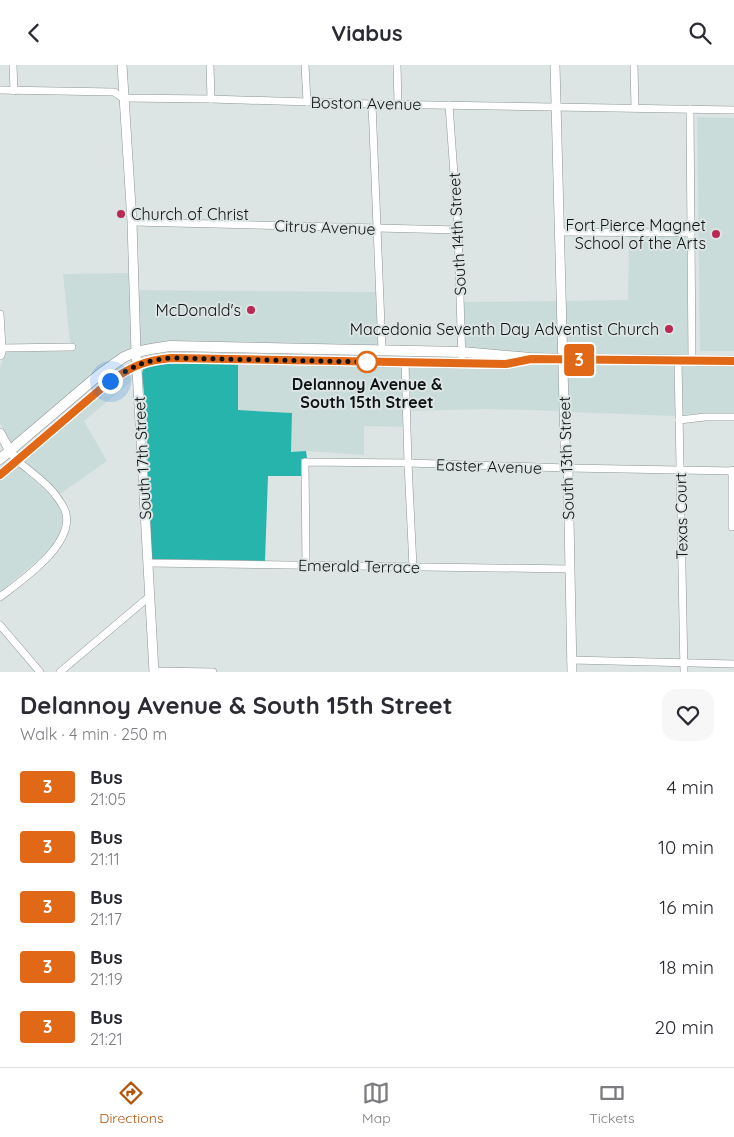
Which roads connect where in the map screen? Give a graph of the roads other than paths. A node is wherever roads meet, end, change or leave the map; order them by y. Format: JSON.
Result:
{"nodes":[{"id":1,"x":13,"y":65,"type":"edge"},
{"id":2,"x":122,"y":65,"type":"edge"},
{"id":3,"x":210,"y":65,"type":"edge"},
{"id":4,"x":305,"y":65,"type":"edge"},
{"id":5,"x":397,"y":65,"type":"edge"},
{"id":6,"x":555,"y":65,"type":"edge"},
{"id":7,"x":634,"y":65,"type":"edge"},
{"id":8,"x":0,"y":91,"type":"edge"},
{"id":9,"x":14,"y":91,"type":"junction"},
{"id":10,"x":123,"y":98,"type":"junction"},
{"id":11,"x":212,"y":99,"type":"junction"},
{"id":12,"x":307,"y":102,"type":"junction"},
{"id":13,"x":372,"y":104,"type":"junction"},
{"id":14,"x":398,"y":104,"type":"junction"},
{"id":15,"x":449,"y":105,"type":"junction"},
{"id":16,"x":556,"y":107,"type":"junction"},
{"id":17,"x":635,"y":108,"type":"junction"},
{"id":18,"x":690,"y":109,"type":"junction"},
{"id":19,"x":734,"y":110,"type":"edge"},
{"id":20,"x":132,"y":222,"type":"junction"},
{"id":21,"x":376,"y":229,"type":"junction"},
{"id":22,"x":458,"y":230,"type":"junction"},
{"id":23,"x":559,"y":232,"type":"junction"},
{"id":24,"x":690,"y":233,"type":"junction"},
{"id":25,"x":0,"y":314,"type":"edge"},
{"id":26,"x":72,"y":347,"type":"dead end"},
{"id":27,"x":1,"y":350,"type":"edge"},
{"id":28,"x":382,"y":350,"type":"junction"},
{"id":29,"x":136,"y":352,"type":"junction"},
{"id":30,"x":462,"y":352,"type":"junction"},
{"id":31,"x":531,"y":359,"type":"junction"},
{"id":32,"x":562,"y":359,"type":"junction"},
{"id":33,"x":678,"y":361,"type":"junction"},
{"id":34,"x":692,"y":361,"type":"junction"},
{"id":35,"x":734,"y":361,"type":"edge"},
{"id":36,"x":405,"y":362,"type":"junction"},
{"id":37,"x":462,"y":363,"type":"junction"},
{"id":38,"x":137,"y":365,"type":"junction"},
{"id":39,"x":734,"y":417,"type":"edge"},
{"id":40,"x":679,"y":420,"type":"junction"},
{"id":41,"x":0,"y":433,"type":"edge"},
{"id":42,"x":10,"y":451,"type":"junction"},
{"id":43,"x":0,"y":459,"type":"edge"},
{"id":44,"x":18,"y":461,"type":"junction"},
{"id":45,"x":408,"y":463,"type":"junction"},
{"id":46,"x":568,"y":468,"type":"junction"},
{"id":47,"x":680,"y":469,"type":"junction"},
{"id":48,"x":733,"y":471,"type":"edge"},
{"id":49,"x":0,"y":475,"type":"edge"},
{"id":50,"x":732,"y":527,"type":"dead end"},
{"id":51,"x":148,"y":563,"type":"junction"},
{"id":52,"x":306,"y":565,"type":"junction"},
{"id":53,"x":412,"y":567,"type":"junction"},
{"id":54,"x":570,"y":569,"type":"junction"},
{"id":55,"x":150,"y":596,"type":"junction"},
{"id":56,"x":0,"y":597,"type":"edge"},
{"id":57,"x":0,"y":625,"type":"edge"},
{"id":58,"x":572,"y":660,"type":"junction"},
{"id":59,"x":684,"y":663,"type":"junction"},
{"id":60,"x":734,"y":664,"type":"edge"},
{"id":61,"x":40,"y":672,"type":"edge"},
{"id":62,"x":60,"y":672,"type":"edge"},
{"id":63,"x":154,"y":672,"type":"edge"},
{"id":64,"x":213,"y":672,"type":"edge"},
{"id":65,"x":572,"y":672,"type":"edge"},
{"id":66,"x":684,"y":672,"type":"edge"}],
"edges":[{"from":1,"to":9,"type":"street"},
{"from":2,"to":10,"type":"street","name":"South 17th Street"},
{"from":3,"to":11,"type":"street"},
{"from":4,"to":12,"type":"street"},
{"from":5,"to":14,"type":"street"},
{"from":6,"to":16,"type":"street","name":"South 13th Street"},
{"from":7,"to":17,"type":"street"},
{"from":8,"to":9,"type":"street","name":"Boston Avenue"},
{"from":9,"to":10,"type":"street","name":"Boston Avenue"},
{"from":10,"to":11,"type":"street","name":"Boston Avenue"},
{"from":10,"to":20,"type":"street","name":"South 17th Street"},
{"from":11,"to":12,"type":"street","name":"Boston Avenue"},
{"from":12,"to":13,"type":"street","name":"Boston Avenue"},
{"from":13,"to":14,"type":"street","name":"Boston Avenue"},
{"from":13,"to":21,"type":"street"},
{"from":14,"to":15,"type":"street","name":"Boston Avenue"},
{"from":15,"to":16,"type":"street","name":"Boston Avenue"},
{"from":15,"to":22,"type":"street","name":"South 14th Street"},
{"from":16,"to":17,"type":"street","name":"Boston Avenue"},
{"from":16,"to":23,"type":"street","name":"South 13th Street"},
{"from":17,"to":18,"type":"street","name":"Boston Avenue"},
{"from":18,"to":19,"type":"street","name":"Boston Avenue"},
{"from":18,"to":24,"type":"street"},
{"from":20,"to":21,"type":"street","name":"Citrus Avenue"},
{"from":20,"to":29,"type":"street","name":"South 17th Street"},
{"from":21,"to":22,"type":"street","name":"Citrus Avenue"},
{"from":21,"to":28,"type":"street"},
{"from":22,"to":30,"type":"street","name":"South 14th Street"},
{"from":23,"to":24,"type":"street"},
{"from":23,"to":32,"type":"street","name":"South 13th Street"},
{"from":24,"to":34,"type":"street"},
{"from":25,"to":27,"type":"street"},
{"from":26,"to":27,"type":"street"},
{"from":28,"to":29,"type":"main road"},
{"from":28,"to":30,"type":"main road"},
{"from":29,"to":38,"type":"street","name":"South 17th Street"},
{"from":29,"to":42,"type":"main road"},
{"from":30,"to":31,"type":"main road"},
{"from":30,"to":37,"type":"street","name":"South 14th Street"},
{"from":31,"to":32,"type":"main road"},
{"from":31,"to":37,"type":"main road"},
{"from":32,"to":33,"type":"main road"},
{"from":32,"to":46,"type":"street","name":"South 13th Street"},
{"from":33,"to":34,"type":"main road"},
{"from":33,"to":40,"type":"street","name":"Texas Court"},
{"from":34,"to":35,"type":"main road"},
{"from":36,"to":37,"type":"main road"},
{"from":36,"to":38,"type":"main road"},
{"from":36,"to":45,"type":"street"},
{"from":38,"to":44,"type":"main road"},
{"from":38,"to":51,"type":"street","name":"South 17th Street"},
{"from":39,"to":40,"type":"street"},
{"from":40,"to":47,"type":"street","name":"Texas Court"},
{"from":41,"to":42,"type":"street"},
{"from":42,"to":43,"type":"main road"},
{"from":42,"to":44,"type":"street"},
{"from":44,"to":49,"type":"main road"},
{"from":44,"to":56,"type":"street"},
{"from":45,"to":46,"type":"street","name":"Easter Avenue"},
{"from":45,"to":52,"type":"street","name":"Easter Avenue"},
{"from":45,"to":53,"type":"street"},
{"from":46,"to":47,"type":"street","name":"Easter Avenue"},
{"from":46,"to":54,"type":"street","name":"South 13th Street"},
{"from":47,"to":48,"type":"street","name":"Easter Avenue"},
{"from":47,"to":59,"type":"street","name":"Texas Court"},
{"from":48,"to":50,"type":"street"},
{"from":51,"to":52,"type":"street","name":"Emerald Terrace"},
{"from":51,"to":55,"type":"street","name":"South 17th Street"},
{"from":52,"to":53,"type":"street","name":"Emerald Terrace"},
{"from":53,"to":54,"type":"street","name":"Emerald Terrace"},
{"from":54,"to":58,"type":"street","name":"South 13th Street"},
{"from":55,"to":62,"type":"street"},
{"from":55,"to":63,"type":"street","name":"South 17th Street"},
{"from":57,"to":61,"type":"street"},
{"from":58,"to":59,"type":"street"},
{"from":58,"to":65,"type":"street","name":"South 13th Street"},
{"from":59,"to":60,"type":"street"},
{"from":59,"to":66,"type":"street","name":"Texas Court"},
{"from":63,"to":64,"type":"street"}]}
